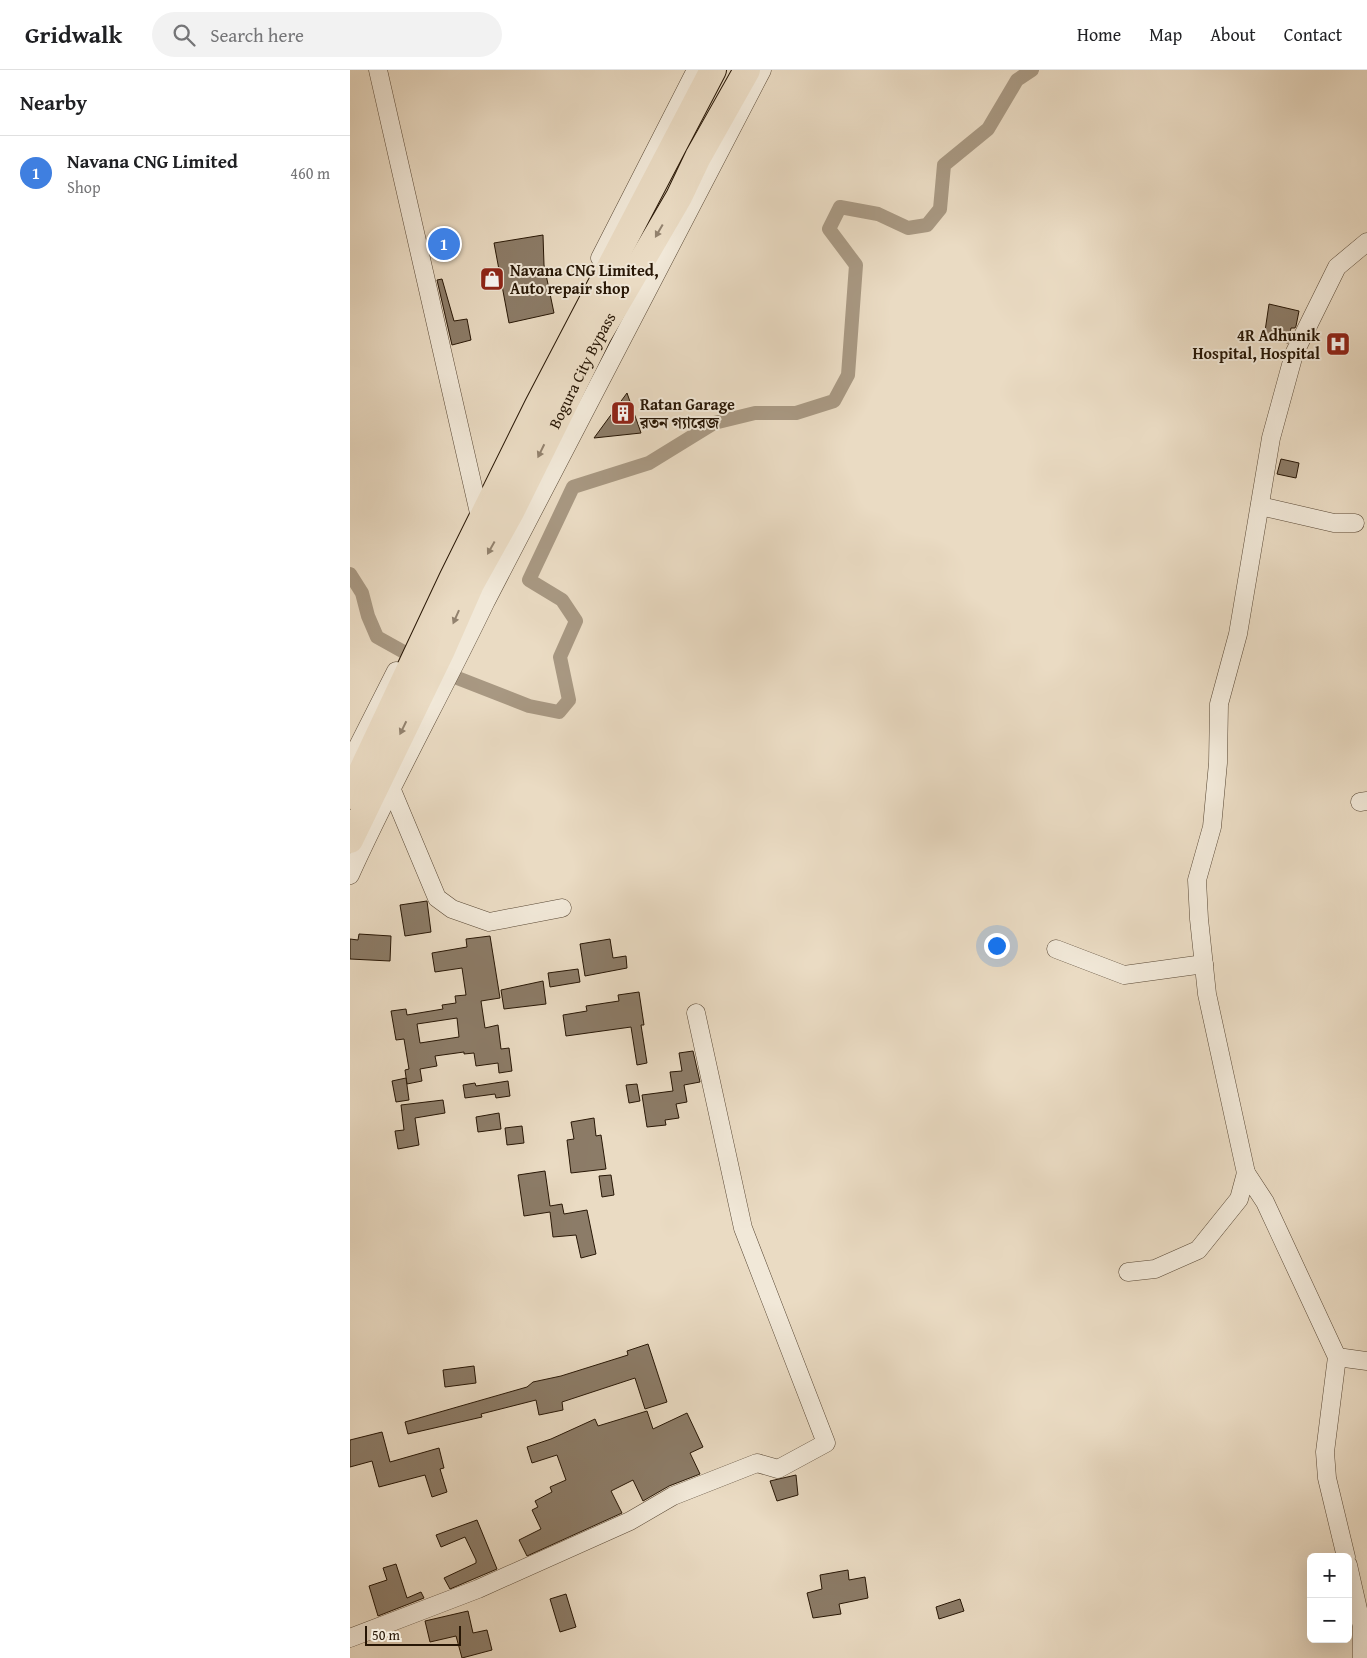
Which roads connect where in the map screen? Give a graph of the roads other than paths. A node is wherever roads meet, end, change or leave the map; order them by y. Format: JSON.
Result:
{"nodes":[{"id":1,"x":378,"y":70,"type":"edge"},
{"id":2,"x":696,"y":70,"type":"edge"},
{"id":3,"x":713,"y":70,"type":"edge"},
{"id":4,"x":747,"y":70,"type":"edge"},
{"id":5,"x":762,"y":70,"type":"edge"},
{"id":6,"x":669,"y":140,"type":"junction"},
{"id":7,"x":706,"y":160,"type":"junction"},
{"id":8,"x":1367,"y":242,"type":"edge"},
{"id":9,"x":1260,"y":506,"type":"junction"},
{"id":10,"x":479,"y":513,"type":"junction"},
{"id":11,"x":1355,"y":523,"type":"dead end"},
{"id":12,"x":435,"y":647,"type":"junction"},
{"id":13,"x":418,"y":679,"type":"junction"},
{"id":14,"x":354,"y":745,"type":"edge"},
{"id":15,"x":350,"y":762,"type":"edge"},
{"id":16,"x":391,"y":788,"type":"junction"},
{"id":17,"x":350,"y":796,"type":"edge"},
{"id":18,"x":350,"y":840,"type":"edge"},
{"id":19,"x":350,"y":875,"type":"edge"},
{"id":20,"x":562,"y":908,"type":"dead end"},
{"id":21,"x":1056,"y":949,"type":"dead end"},
{"id":22,"x":1204,"y":964,"type":"junction"},
{"id":23,"x":696,"y":1013,"type":"dead end"},
{"id":24,"x":1246,"y":1174,"type":"junction"},
{"id":25,"x":1128,"y":1272,"type":"dead end"},
{"id":26,"x":1337,"y":1357,"type":"junction"},
{"id":27,"x":1367,"y":1361,"type":"edge"},
{"id":28,"x":1345,"y":1553,"type":"edge"},
{"id":29,"x":1352,"y":1583,"type":"edge"},
{"id":30,"x":350,"y":1638,"type":"edge"},
{"id":31,"x":1362,"y":1658,"type":"edge"}],
"edges":[{"from":1,"to":10,"type":"street"},
{"from":2,"to":6,"type":"street"},
{"from":3,"to":6,"type":"highway","name":"Bogura City Bypass"},
{"from":4,"to":7,"type":"highway","name":"Bogura City Bypass"},
{"from":5,"to":7,"type":"street"},
{"from":6,"to":10,"type":"street"},
{"from":6,"to":12,"type":"highway","name":"Bogura City Bypass"},
{"from":7,"to":12,"type":"highway","name":"Bogura City Bypass"},
{"from":8,"to":9,"type":"street"},
{"from":9,"to":11,"type":"street"},
{"from":9,"to":22,"type":"street"},
{"from":10,"to":12,"type":"street"},
{"from":12,"to":13,"type":"highway"},
{"from":12,"to":13,"type":"street"},
{"from":13,"to":14,"type":"street"},
{"from":13,"to":16,"type":"street"},
{"from":13,"to":17,"type":"highway"},
{"from":13,"to":18,"type":"highway","one_way":true},
{"from":14,"to":15,"type":"street"},
{"from":16,"to":19,"type":"street"},
{"from":16,"to":20,"type":"street"},
{"from":21,"to":22,"type":"street"},
{"from":22,"to":24,"type":"street"},
{"from":23,"to":30,"type":"street"},
{"from":24,"to":25,"type":"street"},
{"from":24,"to":26,"type":"street"},
{"from":26,"to":27,"type":"street"},
{"from":26,"to":28,"type":"street"},
{"from":29,"to":31,"type":"street"}]}
